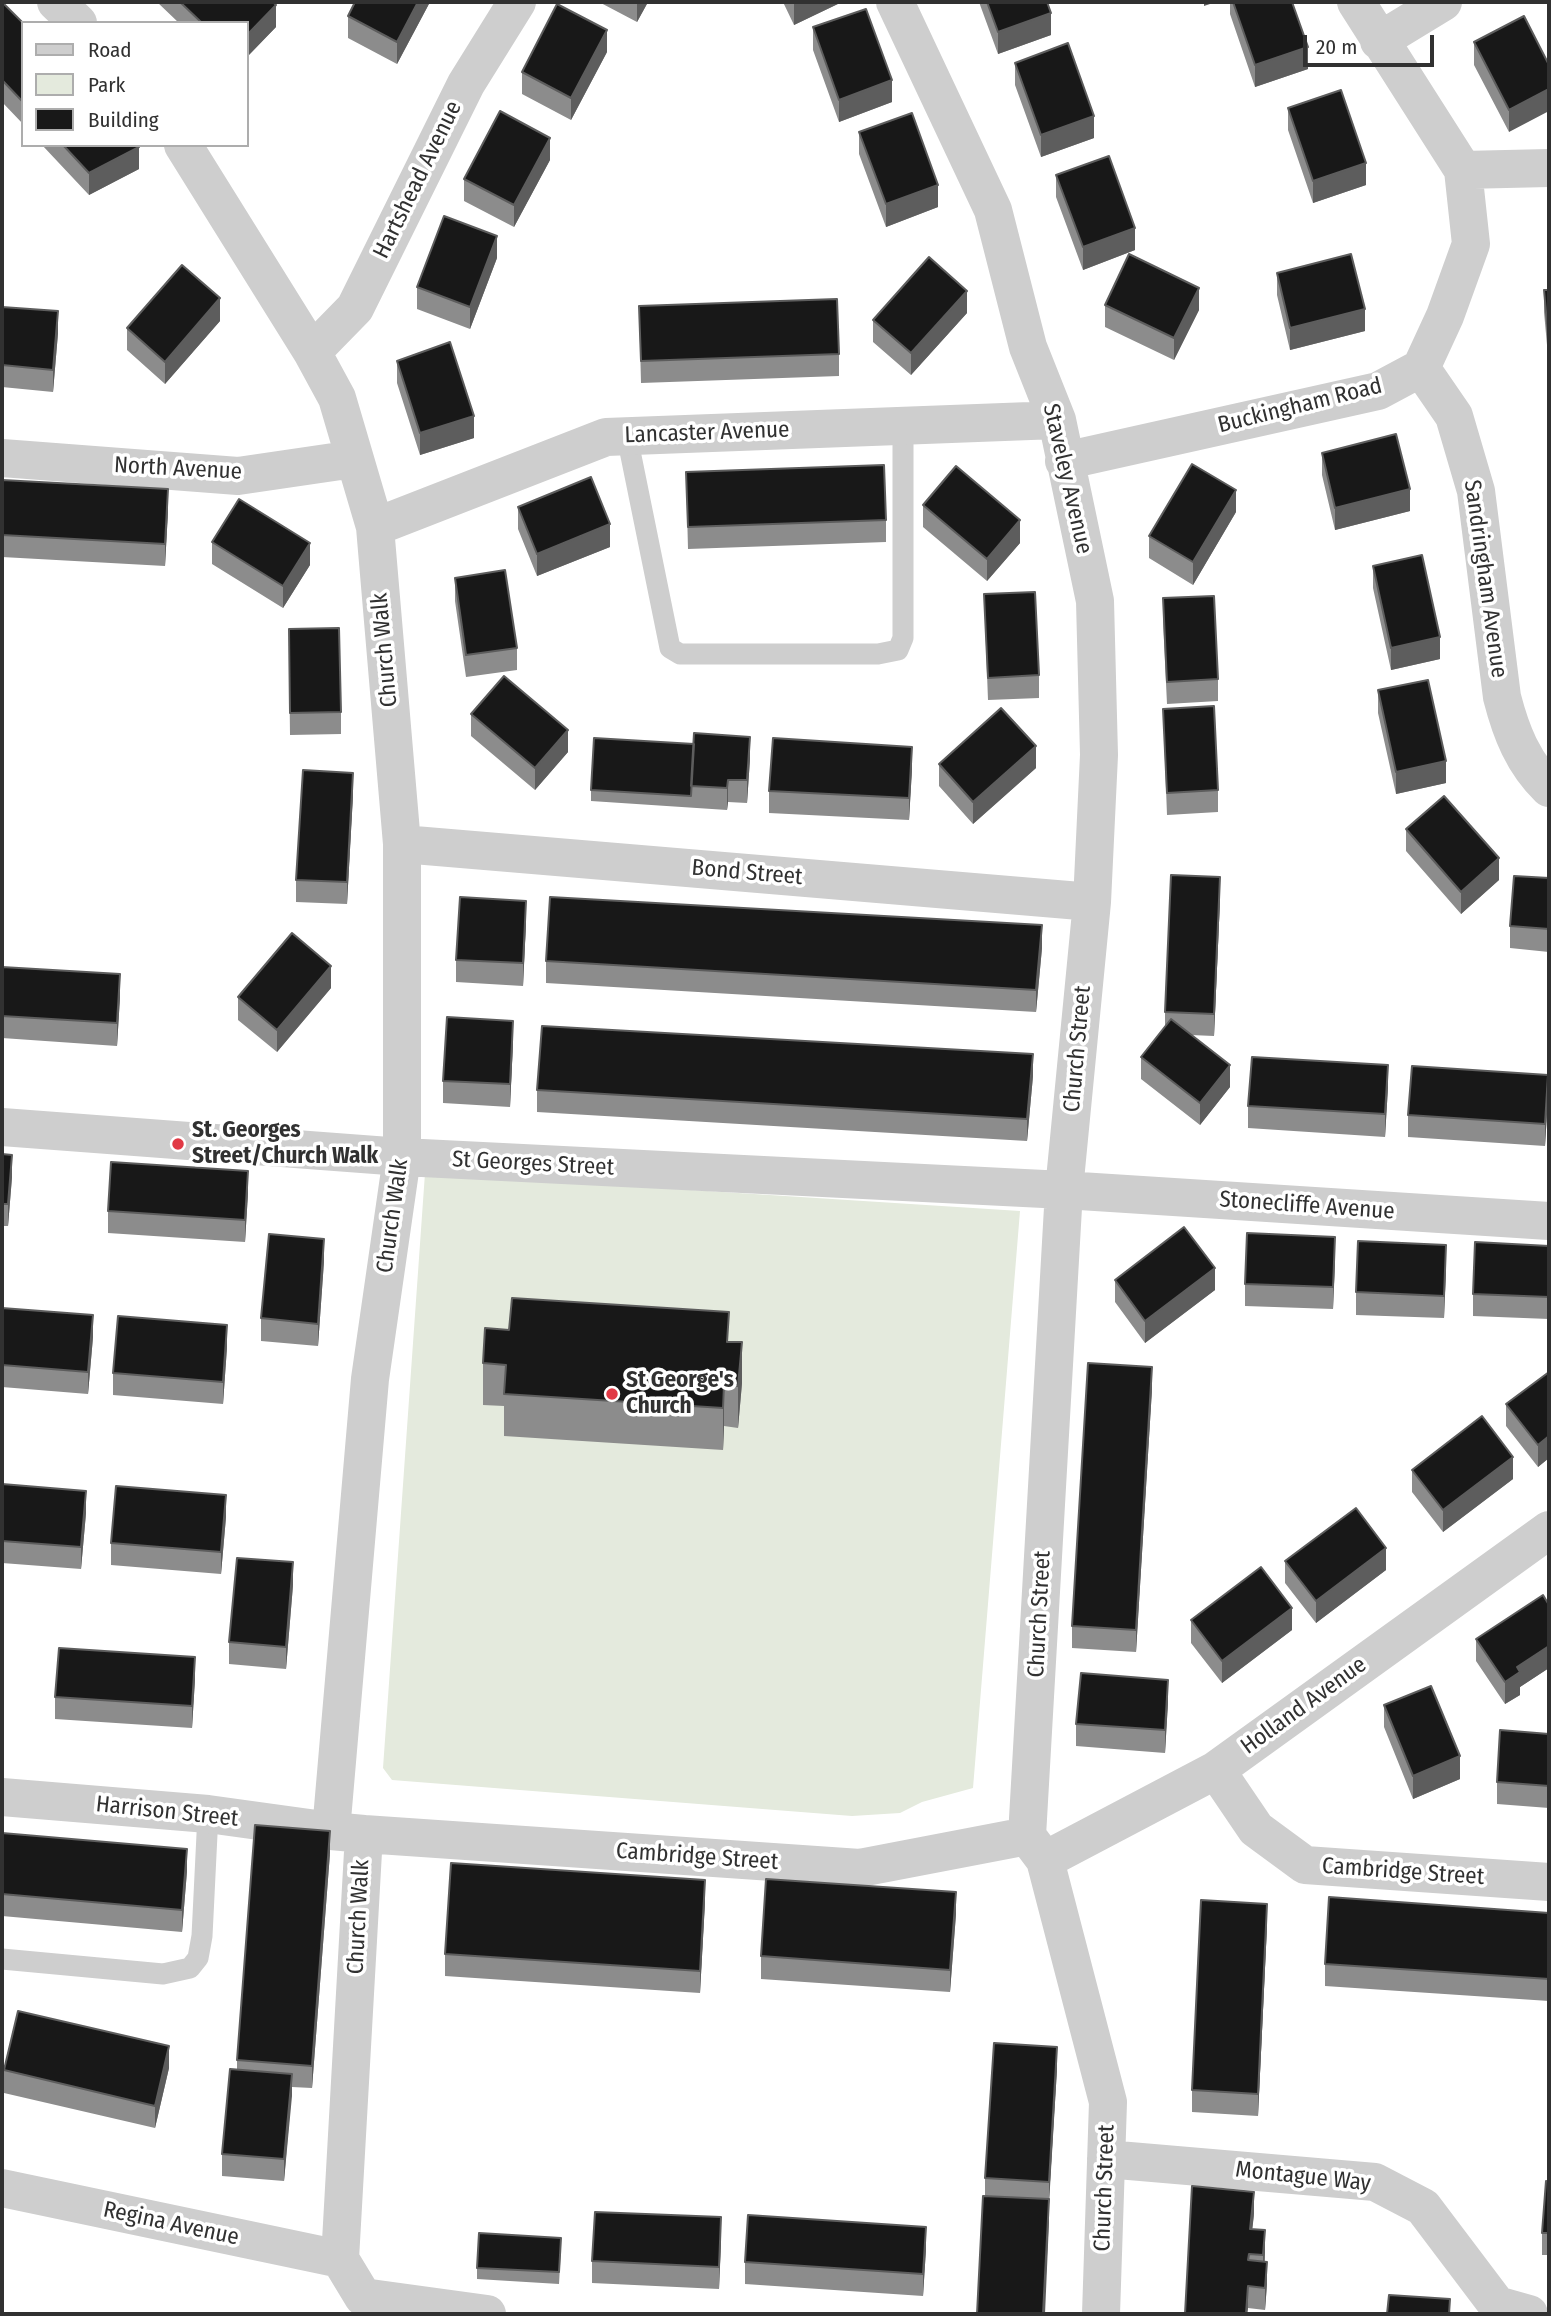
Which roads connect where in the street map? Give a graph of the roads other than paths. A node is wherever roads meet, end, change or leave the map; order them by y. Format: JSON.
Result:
{"nodes":[{"id":1,"x":56,"y":2,"type":"edge"},
{"id":2,"x":517,"y":2,"type":"edge"},
{"id":3,"x":895,"y":2,"type":"edge"},
{"id":4,"x":1356,"y":2,"type":"edge"},
{"id":5,"x":1443,"y":2,"type":"edge"},
{"id":6,"x":76,"y":21,"type":"edge"},
{"id":7,"x":1379,"y":41,"type":"junction"},
{"id":8,"x":184,"y":147,"type":"edge"},
{"id":9,"x":1549,"y":168,"type":"edge"},
{"id":10,"x":1464,"y":170,"type":"junction"},
{"id":11,"x":312,"y":352,"type":"junction"},
{"id":12,"x":1421,"y":368,"type":"junction"},
{"id":13,"x":1057,"y":420,"type":"junction"},
{"id":14,"x":903,"y":425,"type":"junction"},
{"id":15,"x":631,"y":435,"type":"junction"},
{"id":16,"x":2,"y":458,"type":"edge"},
{"id":17,"x":354,"y":459,"type":"junction"},
{"id":18,"x":1064,"y":461,"type":"junction"},
{"id":19,"x":375,"y":527,"type":"junction"},
{"id":20,"x":1549,"y":788,"type":"edge"},
{"id":21,"x":402,"y":844,"type":"junction"},
{"id":22,"x":1092,"y":902,"type":"junction"},
{"id":23,"x":2,"y":1127,"type":"edge"},
{"id":24,"x":402,"y":1157,"type":"junction"},
{"id":25,"x":1064,"y":1190,"type":"junction"},
{"id":26,"x":1549,"y":1222,"type":"edge"},
{"id":27,"x":1549,"y":1530,"type":"edge"},
{"id":28,"x":1216,"y":1770,"type":"junction"},
{"id":29,"x":2,"y":1797,"type":"edge"},
{"id":30,"x":208,"y":1814,"type":"junction"},
{"id":31,"x":348,"y":1833,"type":"junction"},
{"id":32,"x":1036,"y":1848,"type":"junction"},
{"id":33,"x":1549,"y":1882,"type":"edge"},
{"id":34,"x":2,"y":1959,"type":"edge"},
{"id":35,"x":1106,"y":2159,"type":"junction"},
{"id":36,"x":2,"y":2188,"type":"edge"},
{"id":37,"x":340,"y":2259,"type":"junction"},
{"id":38,"x":487,"y":2314,"type":"edge"},
{"id":39,"x":1101,"y":2314,"type":"edge"},
{"id":40,"x":1529,"y":2314,"type":"edge"}],
"edges":[{"from":1,"to":6,"type":"street"},
{"from":2,"to":11,"type":"street","name":"Hartshead Avenue"},
{"from":3,"to":13,"type":"street","name":"Staveley Avenue"},
{"from":4,"to":7,"type":"street"},
{"from":5,"to":7,"type":"street"},
{"from":7,"to":10,"type":"street"},
{"from":8,"to":11,"type":"street","name":"Church Walk"},
{"from":9,"to":10,"type":"street"},
{"from":10,"to":12,"type":"street"},
{"from":11,"to":17,"type":"street","name":"Church Walk"},
{"from":12,"to":18,"type":"street","name":"Buckingham Road"},
{"from":12,"to":20,"type":"street","name":"Sandringham Avenue"},
{"from":13,"to":14,"type":"street","name":"Lancaster Avenue"},
{"from":13,"to":18,"type":"street","name":"Staveley Avenue"},
{"from":14,"to":15,"type":"street","name":"Lancaster Avenue"},
{"from":14,"to":15,"type":"lane"},
{"from":15,"to":19,"type":"street","name":"Lancaster Avenue"},
{"from":16,"to":17,"type":"street","name":"North Avenue"},
{"from":17,"to":19,"type":"street","name":"Church Walk"},
{"from":18,"to":22,"type":"street","name":"Staveley Avenue"},
{"from":19,"to":21,"type":"street","name":"Church Walk"},
{"from":21,"to":22,"type":"street","name":"Bond Street"},
{"from":21,"to":24,"type":"street","name":"Church Walk"},
{"from":22,"to":25,"type":"street","name":"Church Street"},
{"from":23,"to":24,"type":"street","name":"St Georges Street"},
{"from":24,"to":25,"type":"street","name":"St Georges Street"},
{"from":24,"to":31,"type":"street","name":"Church Walk"},
{"from":25,"to":26,"type":"street","name":"Stonecliffe Avenue"},
{"from":25,"to":32,"type":"street","name":"Church Street"},
{"from":27,"to":28,"type":"street","name":"Holland Avenue"},
{"from":28,"to":32,"type":"street","name":"Holland Avenue"},
{"from":28,"to":33,"type":"street","name":"Cambridge Street"},
{"from":29,"to":30,"type":"street","name":"Harrison Street"},
{"from":30,"to":31,"type":"street","name":"Harrison Street"},
{"from":30,"to":34,"type":"lane"},
{"from":31,"to":32,"type":"street","name":"Cambridge Street"},
{"from":31,"to":37,"type":"street","name":"Church Walk"},
{"from":32,"to":35,"type":"street","name":"Church Street"},
{"from":35,"to":39,"type":"street","name":"Church Street"},
{"from":35,"to":40,"type":"street","name":"Montague Way"},
{"from":36,"to":37,"type":"street","name":"Regina Avenue"},
{"from":37,"to":38,"type":"street"}]}
